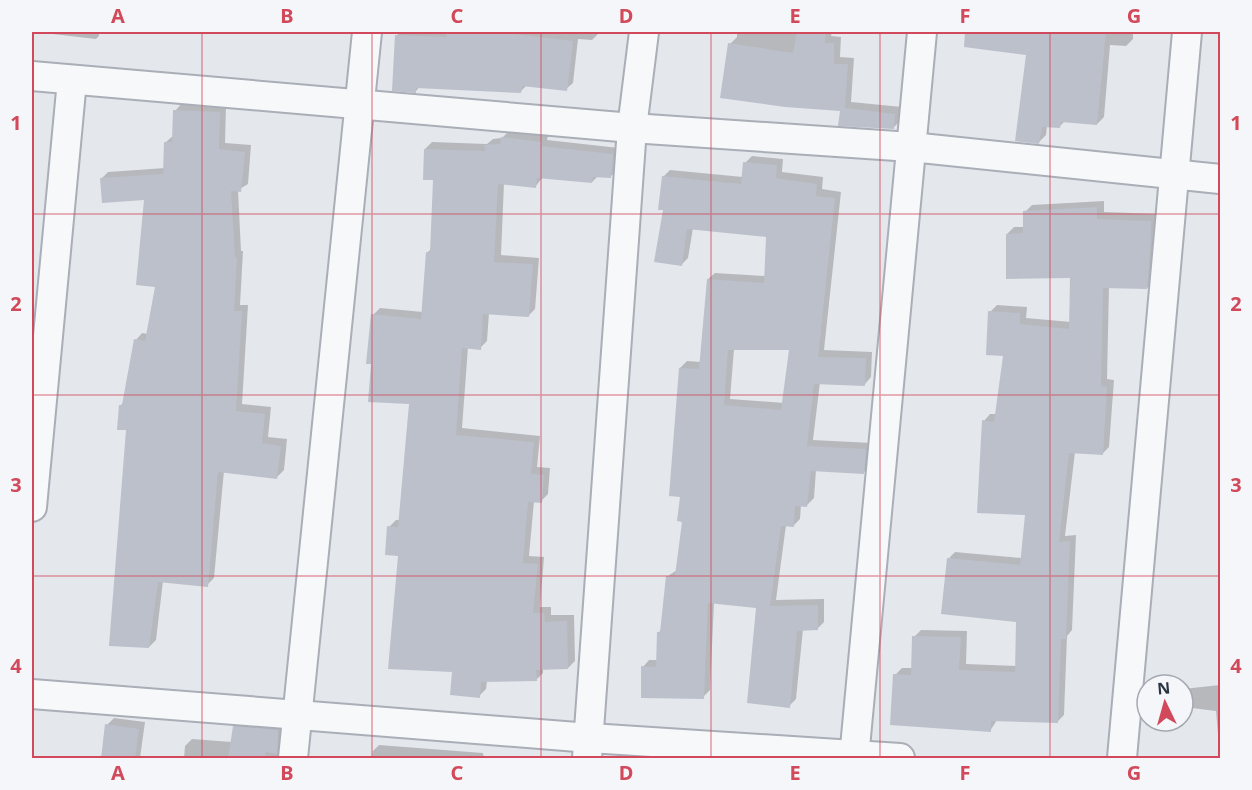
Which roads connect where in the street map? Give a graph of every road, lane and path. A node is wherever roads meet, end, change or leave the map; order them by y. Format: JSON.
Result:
{"nodes":[{"id":1,"x":367,"y":32,"type":"edge"},
{"id":2,"x":644,"y":32,"type":"edge"},
{"id":3,"x":922,"y":32,"type":"edge"},
{"id":4,"x":1187,"y":32,"type":"edge"},
{"id":5,"x":32,"y":76,"type":"edge"},
{"id":6,"x":72,"y":80,"type":"junction"},
{"id":7,"x":360,"y":105,"type":"junction"},
{"id":8,"x":632,"y":128,"type":"junction"},
{"id":9,"x":911,"y":147,"type":"junction"},
{"id":10,"x":1174,"y":175,"type":"junction"},
{"id":11,"x":1221,"y":179,"type":"edge"},
{"id":12,"x":32,"y":507,"type":"edge"},
{"id":13,"x":32,"y":694,"type":"edge"},
{"id":14,"x":297,"y":715,"type":"junction"},
{"id":15,"x":588,"y":748,"type":"edge"},
{"id":16,"x":854,"y":756,"type":"edge"},
{"id":17,"x":293,"y":759,"type":"edge"},
{"id":18,"x":900,"y":759,"type":"edge"},
{"id":19,"x":1122,"y":759,"type":"edge"}],
"edges":[{"from":1,"to":7,"type":"street"},
{"from":2,"to":8,"type":"street"},
{"from":3,"to":9,"type":"street"},
{"from":4,"to":10,"type":"street"},
{"from":5,"to":6,"type":"street"},
{"from":6,"to":7,"type":"street"},
{"from":6,"to":12,"type":"street"},
{"from":7,"to":8,"type":"street"},
{"from":7,"to":14,"type":"street"},
{"from":8,"to":9,"type":"street"},
{"from":8,"to":15,"type":"street"},
{"from":9,"to":10,"type":"street"},
{"from":9,"to":16,"type":"street"},
{"from":10,"to":11,"type":"street"},
{"from":10,"to":19,"type":"street"},
{"from":13,"to":14,"type":"street"},
{"from":14,"to":15,"type":"street"},
{"from":14,"to":17,"type":"street"},
{"from":15,"to":16,"type":"street"},
{"from":16,"to":18,"type":"street"}]}
